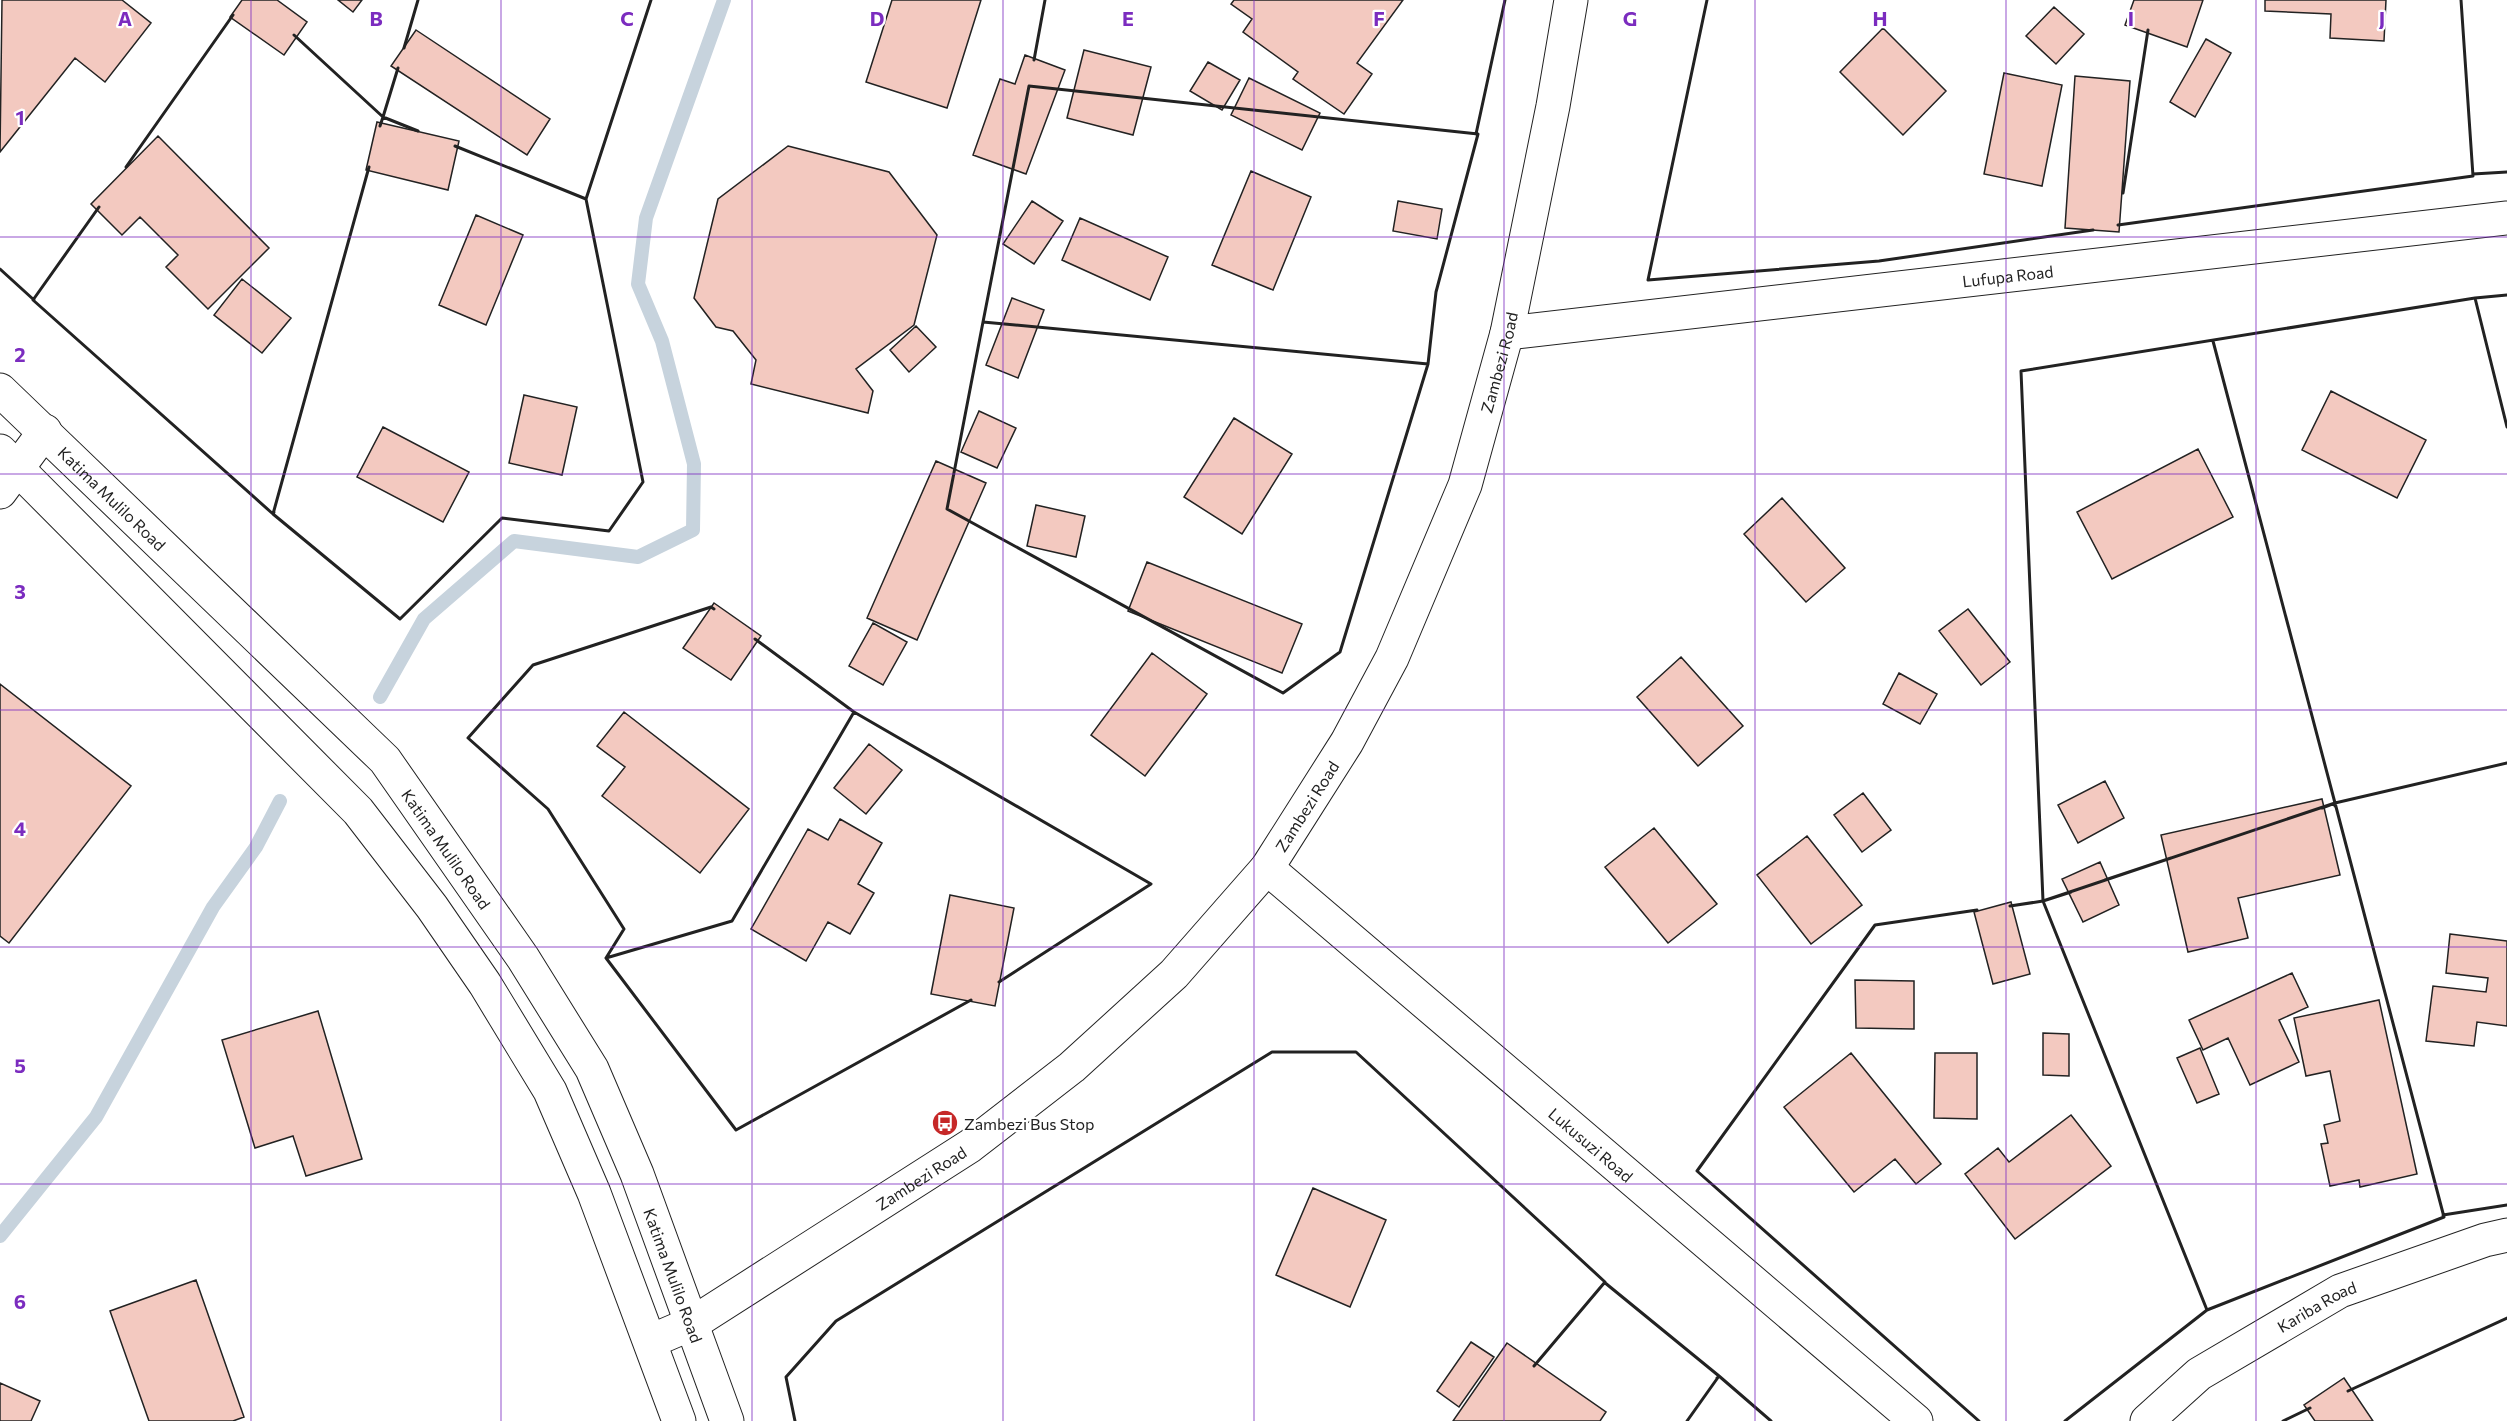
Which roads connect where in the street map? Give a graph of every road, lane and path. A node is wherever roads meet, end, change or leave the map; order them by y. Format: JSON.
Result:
{"nodes":[{"id":1,"x":1571,"y":0,"type":"edge"},
{"id":2,"x":2507,"y":218,"type":"edge"},
{"id":3,"x":1507,"y":333,"type":"junction"},
{"id":4,"x":0,"y":390,"type":"edge"},
{"id":5,"x":45,"y":431,"type":"junction"},
{"id":6,"x":6,"y":470,"type":"edge"},
{"id":7,"x":1267,"y":868,"type":"junction"},
{"id":8,"x":2507,"y":1235,"type":"edge"},
{"id":9,"x":693,"y":1323,"type":"junction"},
{"id":10,"x":651,"y":1341,"type":"junction"},
{"id":11,"x":679,"y":1421,"type":"edge"},
{"id":12,"x":728,"y":1421,"type":"edge"},
{"id":13,"x":1917,"y":1421,"type":"edge"},
{"id":14,"x":2148,"y":1421,"type":"edge"}],
"edges":[{"from":1,"to":3,"type":"main road","name":"Zambezi Road"},
{"from":2,"to":3,"type":"main road","name":"Lufupa Road"},
{"from":3,"to":7,"type":"main road","name":"Zambezi Road"},
{"from":4,"to":5,"type":"main road","name":"Katima Mulilo Road"},
{"from":5,"to":6,"type":"main road"},
{"from":5,"to":9,"type":"main road","name":"Katima Mulilo Road"},
{"from":6,"to":10,"type":"main road"},
{"from":7,"to":9,"type":"main road","name":"Zambezi Road"},
{"from":7,"to":13,"type":"main road","name":"Lukusuzi Road"},
{"from":8,"to":14,"type":"main road","name":"Kariba Road"},
{"from":9,"to":10,"type":"main road","name":"Zambezi Road"},
{"from":9,"to":12,"type":"main road","name":"Katima Mulilo Road"},
{"from":10,"to":11,"type":"main road"}]}
